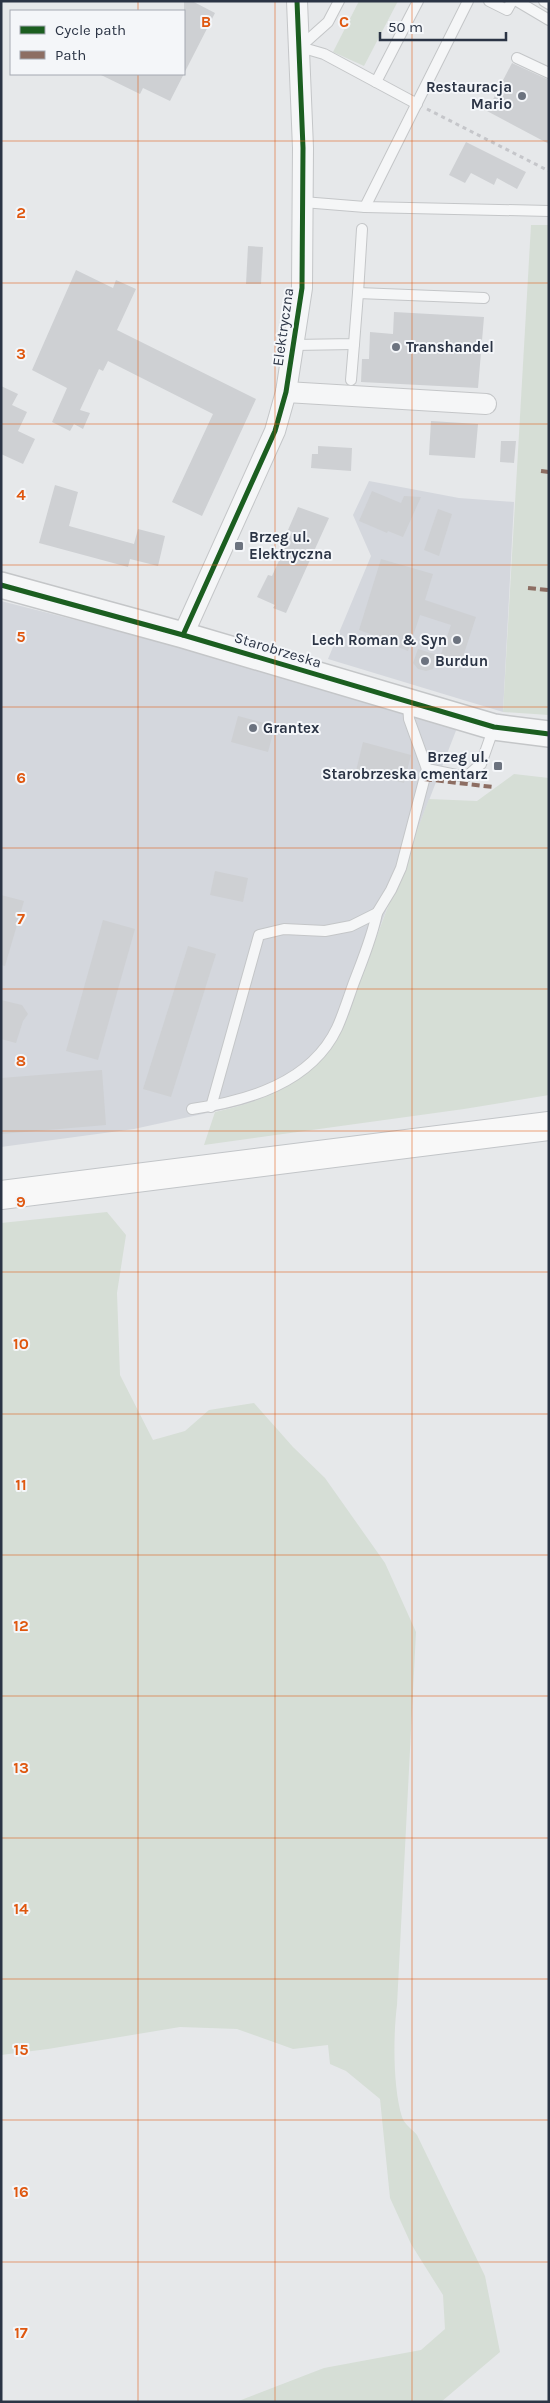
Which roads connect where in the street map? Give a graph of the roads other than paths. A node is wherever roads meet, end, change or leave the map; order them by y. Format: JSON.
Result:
{"nodes":[{"id":1,"x":298,"y":1,"type":"edge"},
{"id":2,"x":339,"y":1,"type":"edge"},
{"id":3,"x":418,"y":1,"type":"edge"},
{"id":4,"x":468,"y":1,"type":"edge"},
{"id":5,"x":489,"y":1,"type":"edge"},
{"id":6,"x":512,"y":1,"type":"edge"},
{"id":7,"x":517,"y":1,"type":"edge"},
{"id":8,"x":544,"y":1,"type":"edge"},
{"id":9,"x":549,"y":4,"type":"edge"},
{"id":10,"x":549,"y":20,"type":"edge"},
{"id":11,"x":300,"y":47,"type":"junction"},
{"id":12,"x":517,"y":58,"type":"dead end"},
{"id":13,"x":549,"y":73,"type":"edge"},
{"id":14,"x":376,"y":82,"type":"junction"},
{"id":15,"x":418,"y":104,"type":"junction"},
{"id":16,"x":302,"y":202,"type":"junction"},
{"id":17,"x":365,"y":207,"type":"junction"},
{"id":18,"x":549,"y":211,"type":"edge"},
{"id":19,"x":362,"y":229,"type":"dead end"},
{"id":20,"x":358,"y":293,"type":"junction"},
{"id":21,"x":484,"y":298,"type":"dead end"},
{"id":22,"x":354,"y":344,"type":"junction"},
{"id":23,"x":294,"y":345,"type":"junction"},
{"id":24,"x":351,"y":380,"type":"dead end"},
{"id":25,"x":286,"y":392,"type":"junction"},
{"id":26,"x":486,"y":404,"type":"dead end"},
{"id":27,"x":1,"y":585,"type":"edge"},
{"id":28,"x":184,"y":635,"type":"junction"},
{"id":29,"x":408,"y":702,"type":"junction"},
{"id":30,"x":494,"y":727,"type":"junction"},
{"id":31,"x":549,"y":734,"type":"edge"},
{"id":32,"x":427,"y":768,"type":"junction"},
{"id":33,"x":377,"y":913,"type":"junction"},
{"id":34,"x":211,"y":1107,"type":"junction"},
{"id":35,"x":192,"y":1109,"type":"dead end"},
{"id":36,"x":542,"y":1125,"type":"edge"},
{"id":37,"x":1,"y":1195,"type":"edge"}],
"edges":[{"from":1,"to":11,"type":"street","name":"Elektryczna"},
{"from":2,"to":11,"type":"lane"},
{"from":3,"to":14,"type":"lane"},
{"from":4,"to":15,"type":"lane"},
{"from":5,"to":6,"type":"lane"},
{"from":7,"to":10,"type":"lane"},
{"from":8,"to":9,"type":"lane"},
{"from":11,"to":14,"type":"lane"},
{"from":11,"to":16,"type":"street","name":"Elektryczna"},
{"from":12,"to":13,"type":"lane"},
{"from":14,"to":15,"type":"lane"},
{"from":15,"to":17,"type":"lane"},
{"from":16,"to":17,"type":"lane"},
{"from":16,"to":23,"type":"street","name":"Elektryczna"},
{"from":17,"to":18,"type":"lane"},
{"from":19,"to":20,"type":"lane"},
{"from":20,"to":21,"type":"lane"},
{"from":20,"to":22,"type":"lane"},
{"from":22,"to":23,"type":"lane"},
{"from":22,"to":24,"type":"lane"},
{"from":23,"to":25,"type":"street","name":"Elektryczna"},
{"from":25,"to":26,"type":"street"},
{"from":25,"to":28,"type":"street","name":"Elektryczna"},
{"from":27,"to":28,"type":"street","name":"Starobrzeska"},
{"from":28,"to":29,"type":"street","name":"Starobrzeska"},
{"from":29,"to":30,"type":"street","name":"Starobrzeska"},
{"from":29,"to":32,"type":"lane"},
{"from":30,"to":31,"type":"street","name":"Starobrzeska"},
{"from":30,"to":32,"type":"lane"},
{"from":32,"to":33,"type":"lane"},
{"from":33,"to":34,"type":"lane"},
{"from":33,"to":34,"type":"lane"},
{"from":34,"to":35,"type":"lane"},
{"from":36,"to":37,"type":"main road"}]}
